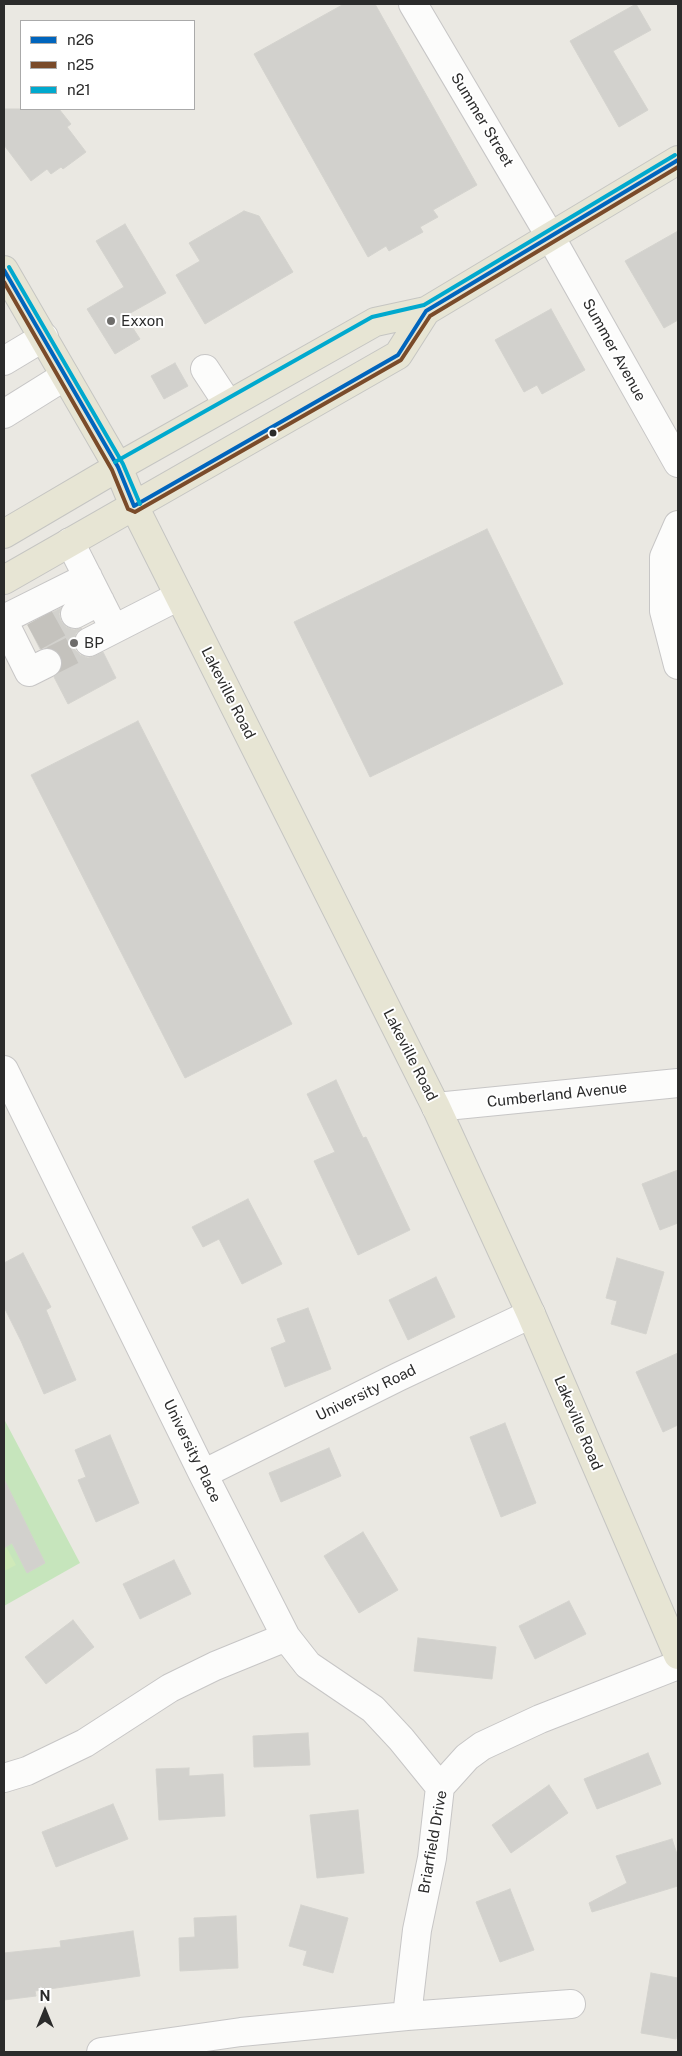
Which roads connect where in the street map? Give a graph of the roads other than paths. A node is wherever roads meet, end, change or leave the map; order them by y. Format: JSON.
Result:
{"nodes":[{"id":1,"x":413,"y":4,"type":"edge"},
{"id":2,"x":678,"y":160,"type":"edge"},
{"id":3,"x":550,"y":236,"type":"junction"},
{"id":4,"x":4,"y":270,"type":"edge"},
{"id":5,"x":426,"y":311,"type":"junction"},
{"id":6,"x":44,"y":337,"type":"junction"},
{"id":7,"x":4,"y":361,"type":"edge"},
{"id":8,"x":205,"y":369,"type":"dead end"},
{"id":9,"x":65,"y":376,"type":"junction"},
{"id":10,"x":228,"y":404,"type":"junction"},
{"id":11,"x":7,"y":406,"type":"edge"},
{"id":12,"x":678,"y":463,"type":"edge"},
{"id":13,"x":118,"y":466,"type":"junction"},
{"id":14,"x":134,"y":506,"type":"junction"},
{"id":15,"x":678,"y":524,"type":"edge"},
{"id":16,"x":4,"y":534,"type":"edge"},
{"id":17,"x":70,"y":542,"type":"junction"},
{"id":18,"x":88,"y":577,"type":"junction"},
{"id":19,"x":4,"y":580,"type":"edge"},
{"id":20,"x":180,"y":596,"type":"junction"},
{"id":21,"x":100,"y":601,"type":"junction"},
{"id":22,"x":75,"y":614,"type":"tunnel mouth"},
{"id":23,"x":4,"y":620,"type":"edge"},
{"id":24,"x":114,"y":629,"type":"junction"},
{"id":25,"x":89,"y":642,"type":"tunnel mouth"},
{"id":26,"x":47,"y":663,"type":"tunnel mouth"},
{"id":27,"x":678,"y":665,"type":"edge"},
{"id":28,"x":4,"y":1070,"type":"edge"},
{"id":29,"x":678,"y":1083,"type":"edge"},
{"id":30,"x":436,"y":1107,"type":"junction"},
{"id":31,"x":531,"y":1314,"type":"junction"},
{"id":32,"x":203,"y":1474,"type":"junction"},
{"id":33,"x":286,"y":1637,"type":"junction"},
{"id":34,"x":678,"y":1655,"type":"edge"},
{"id":35,"x":678,"y":1665,"type":"edge"},
{"id":36,"x":4,"y":1778,"type":"edge"},
{"id":37,"x":440,"y":1788,"type":"junction"},
{"id":38,"x":570,"y":2004,"type":"dead end"},
{"id":39,"x":407,"y":2016,"type":"junction"},
{"id":40,"x":101,"y":2052,"type":"edge"}],
"edges":[{"from":1,"to":3,"type":"street","name":"Summer Street"},
{"from":2,"to":3,"type":"main road"},
{"from":3,"to":5,"type":"main road"},
{"from":3,"to":12,"type":"street","name":"Summer Avenue"},
{"from":4,"to":6,"type":"main road","name":"Lakeville Road"},
{"from":5,"to":10,"type":"main road"},
{"from":5,"to":14,"type":"main road"},
{"from":6,"to":7,"type":"street"},
{"from":6,"to":9,"type":"main road","name":"Lakeville Road"},
{"from":8,"to":10,"type":"street"},
{"from":9,"to":11,"type":"street"},
{"from":9,"to":13,"type":"main road","name":"Lakeville Road"},
{"from":10,"to":13,"type":"main road"},
{"from":13,"to":14,"type":"main road","name":"Lakeville Road"},
{"from":13,"to":16,"type":"main road"},
{"from":14,"to":17,"type":"main road"},
{"from":14,"to":20,"type":"main road","name":"Lakeville Road"},
{"from":15,"to":27,"type":"street"},
{"from":17,"to":18,"type":"street"},
{"from":17,"to":19,"type":"main road"},
{"from":18,"to":21,"type":"street"},
{"from":18,"to":23,"type":"street"},
{"from":20,"to":24,"type":"street"},
{"from":20,"to":30,"type":"main road","name":"Lakeville Road"},
{"from":21,"to":22,"type":"street"},
{"from":21,"to":24,"type":"street"},
{"from":23,"to":26,"type":"street"},
{"from":24,"to":25,"type":"street"},
{"from":28,"to":32,"type":"street","name":"University Place"},
{"from":29,"to":30,"type":"street","name":"Cumberland Avenue"},
{"from":30,"to":31,"type":"main road","name":"Lakeville Road"},
{"from":31,"to":32,"type":"street","name":"University Road"},
{"from":31,"to":34,"type":"main road","name":"Lakeville Road"},
{"from":32,"to":33,"type":"street","name":"University Place"},
{"from":33,"to":36,"type":"street"},
{"from":33,"to":37,"type":"street","name":"University Place"},
{"from":35,"to":37,"type":"street","name":"Briarfield Drive"},
{"from":37,"to":39,"type":"street","name":"Briarfield Drive"},
{"from":38,"to":39,"type":"street"},
{"from":39,"to":40,"type":"street"}]}
